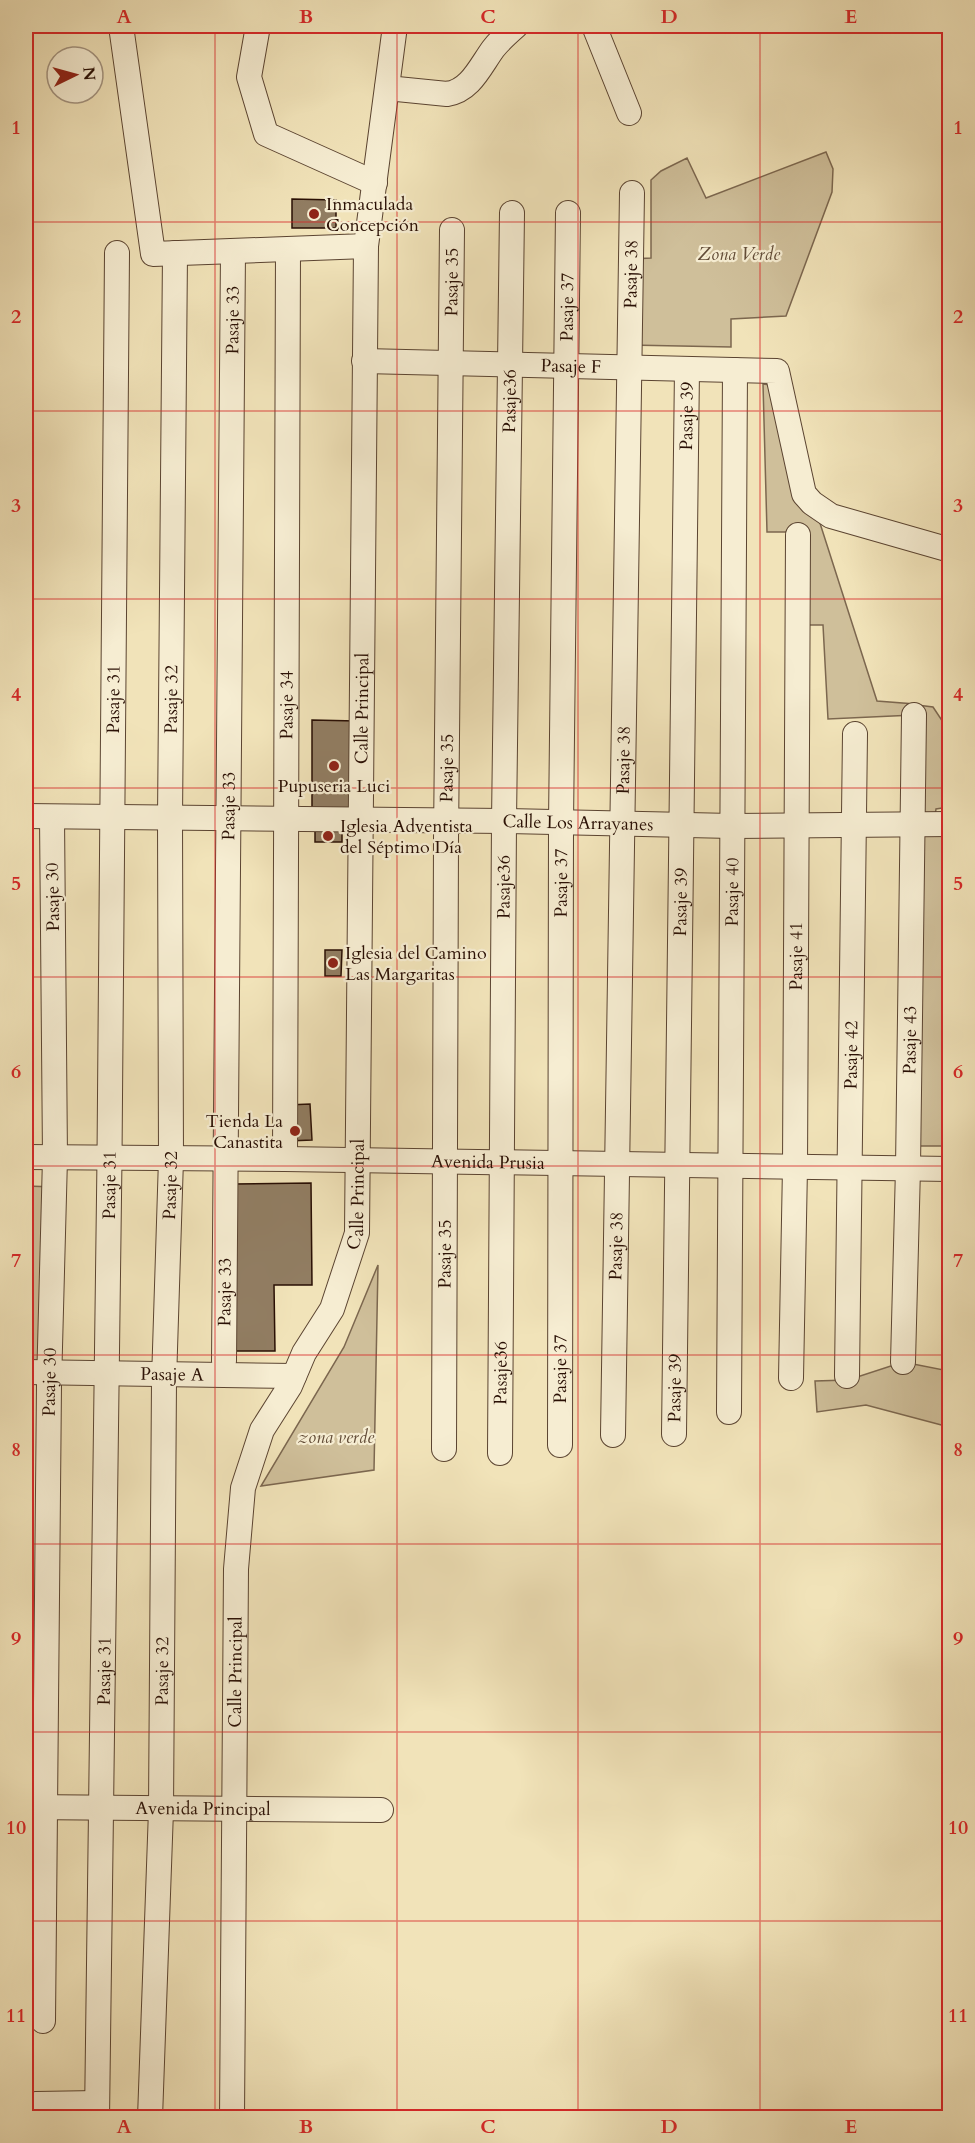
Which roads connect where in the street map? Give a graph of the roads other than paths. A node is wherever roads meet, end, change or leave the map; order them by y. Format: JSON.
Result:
{"nodes":[{"id":1,"x":121,"y":26,"type":"edge"},
{"id":2,"x":258,"y":26,"type":"edge"},
{"id":3,"x":395,"y":26,"type":"edge"},
{"id":4,"x":516,"y":26,"type":"edge"},
{"id":5,"x":594,"y":26,"type":"edge"},
{"id":6,"x":387,"y":88,"type":"junction"},
{"id":7,"x":629,"y":112,"type":"dead end"},
{"id":8,"x":375,"y":183,"type":"junction"},
{"id":9,"x":632,"y":193,"type":"dead end"},
{"id":10,"x":512,"y":213,"type":"dead end"},
{"id":11,"x":568,"y":213,"type":"dead end"},
{"id":12,"x":452,"y":230,"type":"dead end"},
{"id":13,"x":366,"y":246,"type":"junction"},
{"id":14,"x":288,"y":250,"type":"junction"},
{"id":15,"x":233,"y":251,"type":"junction"},
{"id":16,"x":117,"y":253,"type":"dead end"},
{"id":17,"x":175,"y":253,"type":"junction"},
{"id":18,"x":364,"y":361,"type":"junction"},
{"id":19,"x":452,"y":364,"type":"junction"},
{"id":20,"x":510,"y":365,"type":"junction"},
{"id":21,"x":567,"y":366,"type":"junction"},
{"id":22,"x":629,"y":368,"type":"junction"},
{"id":23,"x":687,"y":369,"type":"junction"},
{"id":24,"x":735,"y":370,"type":"junction"},
{"id":25,"x":798,"y":535,"type":"dead end"},
{"id":26,"x":950,"y":550,"type":"edge"},
{"id":27,"x":914,"y":715,"type":"dead end"},
{"id":28,"x":855,"y":734,"type":"dead end"},
{"id":29,"x":26,"y":816,"type":"edge"},
{"id":30,"x":52,"y":817,"type":"junction"},
{"id":31,"x":111,"y":818,"type":"junction"},
{"id":32,"x":170,"y":819,"type":"junction"},
{"id":33,"x":229,"y":819,"type":"junction"},
{"id":34,"x":286,"y":820,"type":"junction"},
{"id":35,"x":359,"y":821,"type":"junction"},
{"id":36,"x":447,"y":821,"type":"junction"},
{"id":37,"x":504,"y":821,"type":"junction"},
{"id":38,"x":561,"y":823,"type":"junction"},
{"id":39,"x":914,"y":824,"type":"junction"},
{"id":40,"x":950,"y":824,"type":"edge"},
{"id":41,"x":622,"y":825,"type":"junction"},
{"id":42,"x":680,"y":825,"type":"junction"},
{"id":43,"x":854,"y":825,"type":"junction"},
{"id":44,"x":732,"y":826,"type":"junction"},
{"id":45,"x":797,"y":826,"type":"junction"},
{"id":46,"x":26,"y":1157,"type":"edge"},
{"id":47,"x":55,"y":1158,"type":"junction"},
{"id":48,"x":111,"y":1158,"type":"junction"},
{"id":49,"x":171,"y":1159,"type":"junction"},
{"id":50,"x":227,"y":1159,"type":"junction"},
{"id":51,"x":285,"y":1159,"type":"junction"},
{"id":52,"x":356,"y":1160,"type":"junction"},
{"id":53,"x":446,"y":1162,"type":"junction"},
{"id":54,"x":502,"y":1162,"type":"junction"},
{"id":55,"x":562,"y":1163,"type":"junction"},
{"id":56,"x":617,"y":1164,"type":"junction"},
{"id":57,"x":677,"y":1165,"type":"junction"},
{"id":58,"x":730,"y":1166,"type":"junction"},
{"id":59,"x":795,"y":1167,"type":"junction"},
{"id":60,"x":849,"y":1167,"type":"junction"},
{"id":61,"x":908,"y":1168,"type":"junction"},
{"id":62,"x":950,"y":1169,"type":"edge"},
{"id":63,"x":224,"y":1361,"type":"dead end"},
{"id":64,"x":903,"y":1362,"type":"dead end"},
{"id":65,"x":26,"y":1372,"type":"edge"},
{"id":66,"x":49,"y":1372,"type":"junction"},
{"id":67,"x":107,"y":1373,"type":"junction"},
{"id":68,"x":164,"y":1374,"type":"junction"},
{"id":69,"x":294,"y":1376,"type":"junction"},
{"id":70,"x":847,"y":1376,"type":"dead end"},
{"id":71,"x":791,"y":1378,"type":"dead end"},
{"id":72,"x":729,"y":1412,"type":"dead end"},
{"id":73,"x":674,"y":1434,"type":"dead end"},
{"id":74,"x":613,"y":1435,"type":"dead end"},
{"id":75,"x":560,"y":1445,"type":"dead end"},
{"id":76,"x":444,"y":1449,"type":"dead end"},
{"id":77,"x":500,"y":1453,"type":"dead end"},
{"id":78,"x":36,"y":1808,"type":"edge"},
{"id":79,"x":103,"y":1809,"type":"junction"},
{"id":80,"x":161,"y":1810,"type":"junction"},
{"id":81,"x":381,"y":1810,"type":"dead end"},
{"id":82,"x":233,"y":1811,"type":"junction"},
{"id":83,"x":43,"y":2021,"type":"dead end"},
{"id":84,"x":97,"y":2110,"type":"edge"},
{"id":85,"x":37,"y":2113,"type":"edge"},
{"id":86,"x":150,"y":2118,"type":"edge"},
{"id":87,"x":232,"y":2118,"type":"edge"}],
"edges":[{"from":1,"to":17,"type":"street"},
{"from":2,"to":8,"type":"street"},
{"from":3,"to":6,"type":"street","name":"Calle Principal"},
{"from":4,"to":6,"type":"street"},
{"from":5,"to":7,"type":"street"},
{"from":6,"to":8,"type":"street","name":"Calle Principal"},
{"from":8,"to":13,"type":"street","name":"Calle Principal"},
{"from":9,"to":22,"type":"street","name":"Pasaje 38"},
{"from":10,"to":20,"type":"street","name":"Pasaje36"},
{"from":11,"to":21,"type":"street","name":"Pasaje 37"},
{"from":12,"to":19,"type":"street","name":"Pasaje 35"},
{"from":13,"to":14,"type":"street"},
{"from":13,"to":18,"type":"street","name":"Calle Principal"},
{"from":14,"to":15,"type":"street"},
{"from":14,"to":34,"type":"street","name":"Pasaje 34"},
{"from":15,"to":17,"type":"street"},
{"from":15,"to":33,"type":"street","name":"Pasaje 33"},
{"from":16,"to":31,"type":"street","name":"Pasaje 31"},
{"from":17,"to":32,"type":"street","name":"Pasaje 32"},
{"from":18,"to":19,"type":"street","name":"Pasaje F"},
{"from":18,"to":35,"type":"street","name":"Calle Principal"},
{"from":19,"to":20,"type":"street","name":"Pasaje F"},
{"from":19,"to":36,"type":"street","name":"Pasaje 35"},
{"from":20,"to":21,"type":"street","name":"Pasaje F"},
{"from":20,"to":37,"type":"street","name":"Pasaje36"},
{"from":21,"to":22,"type":"street","name":"Pasaje F"},
{"from":21,"to":38,"type":"street","name":"Pasaje 37"},
{"from":22,"to":23,"type":"street","name":"Pasaje F"},
{"from":22,"to":41,"type":"street","name":"Pasaje 38"},
{"from":23,"to":24,"type":"street","name":"Pasaje F"},
{"from":23,"to":42,"type":"street","name":"Pasaje 39"},
{"from":24,"to":26,"type":"street","name":"Pasaje F"},
{"from":24,"to":44,"type":"street","name":"Pasaje 40"},
{"from":25,"to":45,"type":"street","name":"Pasaje 41"},
{"from":27,"to":39,"type":"street","name":"Pasaje 43"},
{"from":28,"to":43,"type":"street","name":"Pasaje 42"},
{"from":29,"to":30,"type":"street","name":"Calle Los Arrayanes"},
{"from":30,"to":31,"type":"street","name":"Calle Los Arrayanes"},
{"from":30,"to":47,"type":"street","name":"Pasaje 30"},
{"from":31,"to":32,"type":"street","name":"Calle Los Arrayanes"},
{"from":31,"to":48,"type":"street","name":"Pasaje 31"},
{"from":32,"to":33,"type":"street","name":"Calle Los Arrayanes"},
{"from":32,"to":49,"type":"street","name":"Pasaje 32"},
{"from":33,"to":34,"type":"street","name":"Calle Los Arrayanes"},
{"from":33,"to":50,"type":"street","name":"Pasaje 33"},
{"from":34,"to":35,"type":"street","name":"Calle Los Arrayanes"},
{"from":34,"to":51,"type":"street","name":"Pasaje 34"},
{"from":35,"to":36,"type":"street","name":"Calle Los Arrayanes"},
{"from":35,"to":52,"type":"street","name":"Calle Principal"},
{"from":36,"to":37,"type":"street","name":"Calle Los Arrayanes"},
{"from":36,"to":53,"type":"street","name":"Pasaje 35"},
{"from":37,"to":38,"type":"street","name":"Calle Los Arrayanes"},
{"from":37,"to":54,"type":"street","name":"Pasaje36"},
{"from":38,"to":41,"type":"street","name":"Calle Los Arrayanes"},
{"from":38,"to":55,"type":"street","name":"Pasaje 37"},
{"from":39,"to":40,"type":"street","name":"Calle Los Arrayanes"},
{"from":39,"to":43,"type":"street","name":"Calle Los Arrayanes"},
{"from":39,"to":61,"type":"street","name":"Pasaje 43"},
{"from":41,"to":42,"type":"street","name":"Calle Los Arrayanes"},
{"from":41,"to":56,"type":"street","name":"Pasaje 38"},
{"from":42,"to":44,"type":"street","name":"Calle Los Arrayanes"},
{"from":42,"to":57,"type":"street","name":"Pasaje 39"},
{"from":43,"to":45,"type":"street","name":"Calle Los Arrayanes"},
{"from":43,"to":60,"type":"street","name":"Pasaje 42"},
{"from":44,"to":45,"type":"street","name":"Calle Los Arrayanes"},
{"from":44,"to":58,"type":"street","name":"Pasaje 40"},
{"from":45,"to":59,"type":"street","name":"Pasaje 41"},
{"from":46,"to":47,"type":"street","name":"Avenida Prusia"},
{"from":47,"to":48,"type":"street","name":"Avenida Prusia"},
{"from":47,"to":66,"type":"street","name":"Pasaje 30"},
{"from":48,"to":49,"type":"street","name":"Avenida Prusia"},
{"from":48,"to":67,"type":"street","name":"Pasaje 31"},
{"from":49,"to":50,"type":"street","name":"Avenida Prusia"},
{"from":49,"to":68,"type":"street","name":"Pasaje 32"},
{"from":50,"to":51,"type":"street","name":"Avenida Prusia"},
{"from":50,"to":63,"type":"street","name":"Pasaje 33"},
{"from":51,"to":52,"type":"street","name":"Avenida Prusia"},
{"from":52,"to":53,"type":"street","name":"Avenida Prusia"},
{"from":52,"to":69,"type":"street","name":"Calle Principal"},
{"from":53,"to":54,"type":"street","name":"Avenida Prusia"},
{"from":53,"to":76,"type":"street","name":"Pasaje 35"},
{"from":54,"to":55,"type":"street","name":"Avenida Prusia"},
{"from":54,"to":77,"type":"street","name":"Pasaje36"},
{"from":55,"to":56,"type":"street","name":"Avenida Prusia"},
{"from":55,"to":75,"type":"street","name":"Pasaje 37"},
{"from":56,"to":57,"type":"street","name":"Avenida Prusia"},
{"from":56,"to":74,"type":"street","name":"Pasaje 38"},
{"from":57,"to":58,"type":"street","name":"Avenida Prusia"},
{"from":57,"to":73,"type":"street","name":"Pasaje 39"},
{"from":58,"to":59,"type":"street","name":"Avenida Prusia"},
{"from":58,"to":72,"type":"street","name":"Pasaje 40"},
{"from":59,"to":60,"type":"street","name":"Avenida Prusia"},
{"from":59,"to":71,"type":"street","name":"Pasaje 41"},
{"from":60,"to":61,"type":"street","name":"Avenida Prusia"},
{"from":60,"to":70,"type":"street","name":"Pasaje 42"},
{"from":61,"to":62,"type":"street","name":"Avenida Prusia"},
{"from":61,"to":64,"type":"street","name":"Pasaje 43"},
{"from":65,"to":66,"type":"street","name":"Pasaje A"},
{"from":66,"to":67,"type":"street","name":"Pasaje A"},
{"from":66,"to":78,"type":"street","name":"Pasaje 30"},
{"from":67,"to":68,"type":"street","name":"Pasaje A"},
{"from":67,"to":79,"type":"street","name":"Pasaje 31"},
{"from":68,"to":69,"type":"street","name":"Pasaje A"},
{"from":68,"to":80,"type":"street","name":"Pasaje 32"},
{"from":69,"to":82,"type":"street","name":"Calle Principal"},
{"from":78,"to":79,"type":"street","name":"Avenida Principal"},
{"from":78,"to":83,"type":"street","name":"Pasaje 30"},
{"from":79,"to":80,"type":"street","name":"Avenida Principal"},
{"from":79,"to":84,"type":"street","name":"Pasaje 31"},
{"from":80,"to":82,"type":"street","name":"Avenida Principal"},
{"from":80,"to":86,"type":"street","name":"Pasaje 32"},
{"from":81,"to":82,"type":"street","name":"Avenida Principal"},
{"from":82,"to":87,"type":"street","name":"Calle Principal"},
{"from":84,"to":85,"type":"street"}]}
